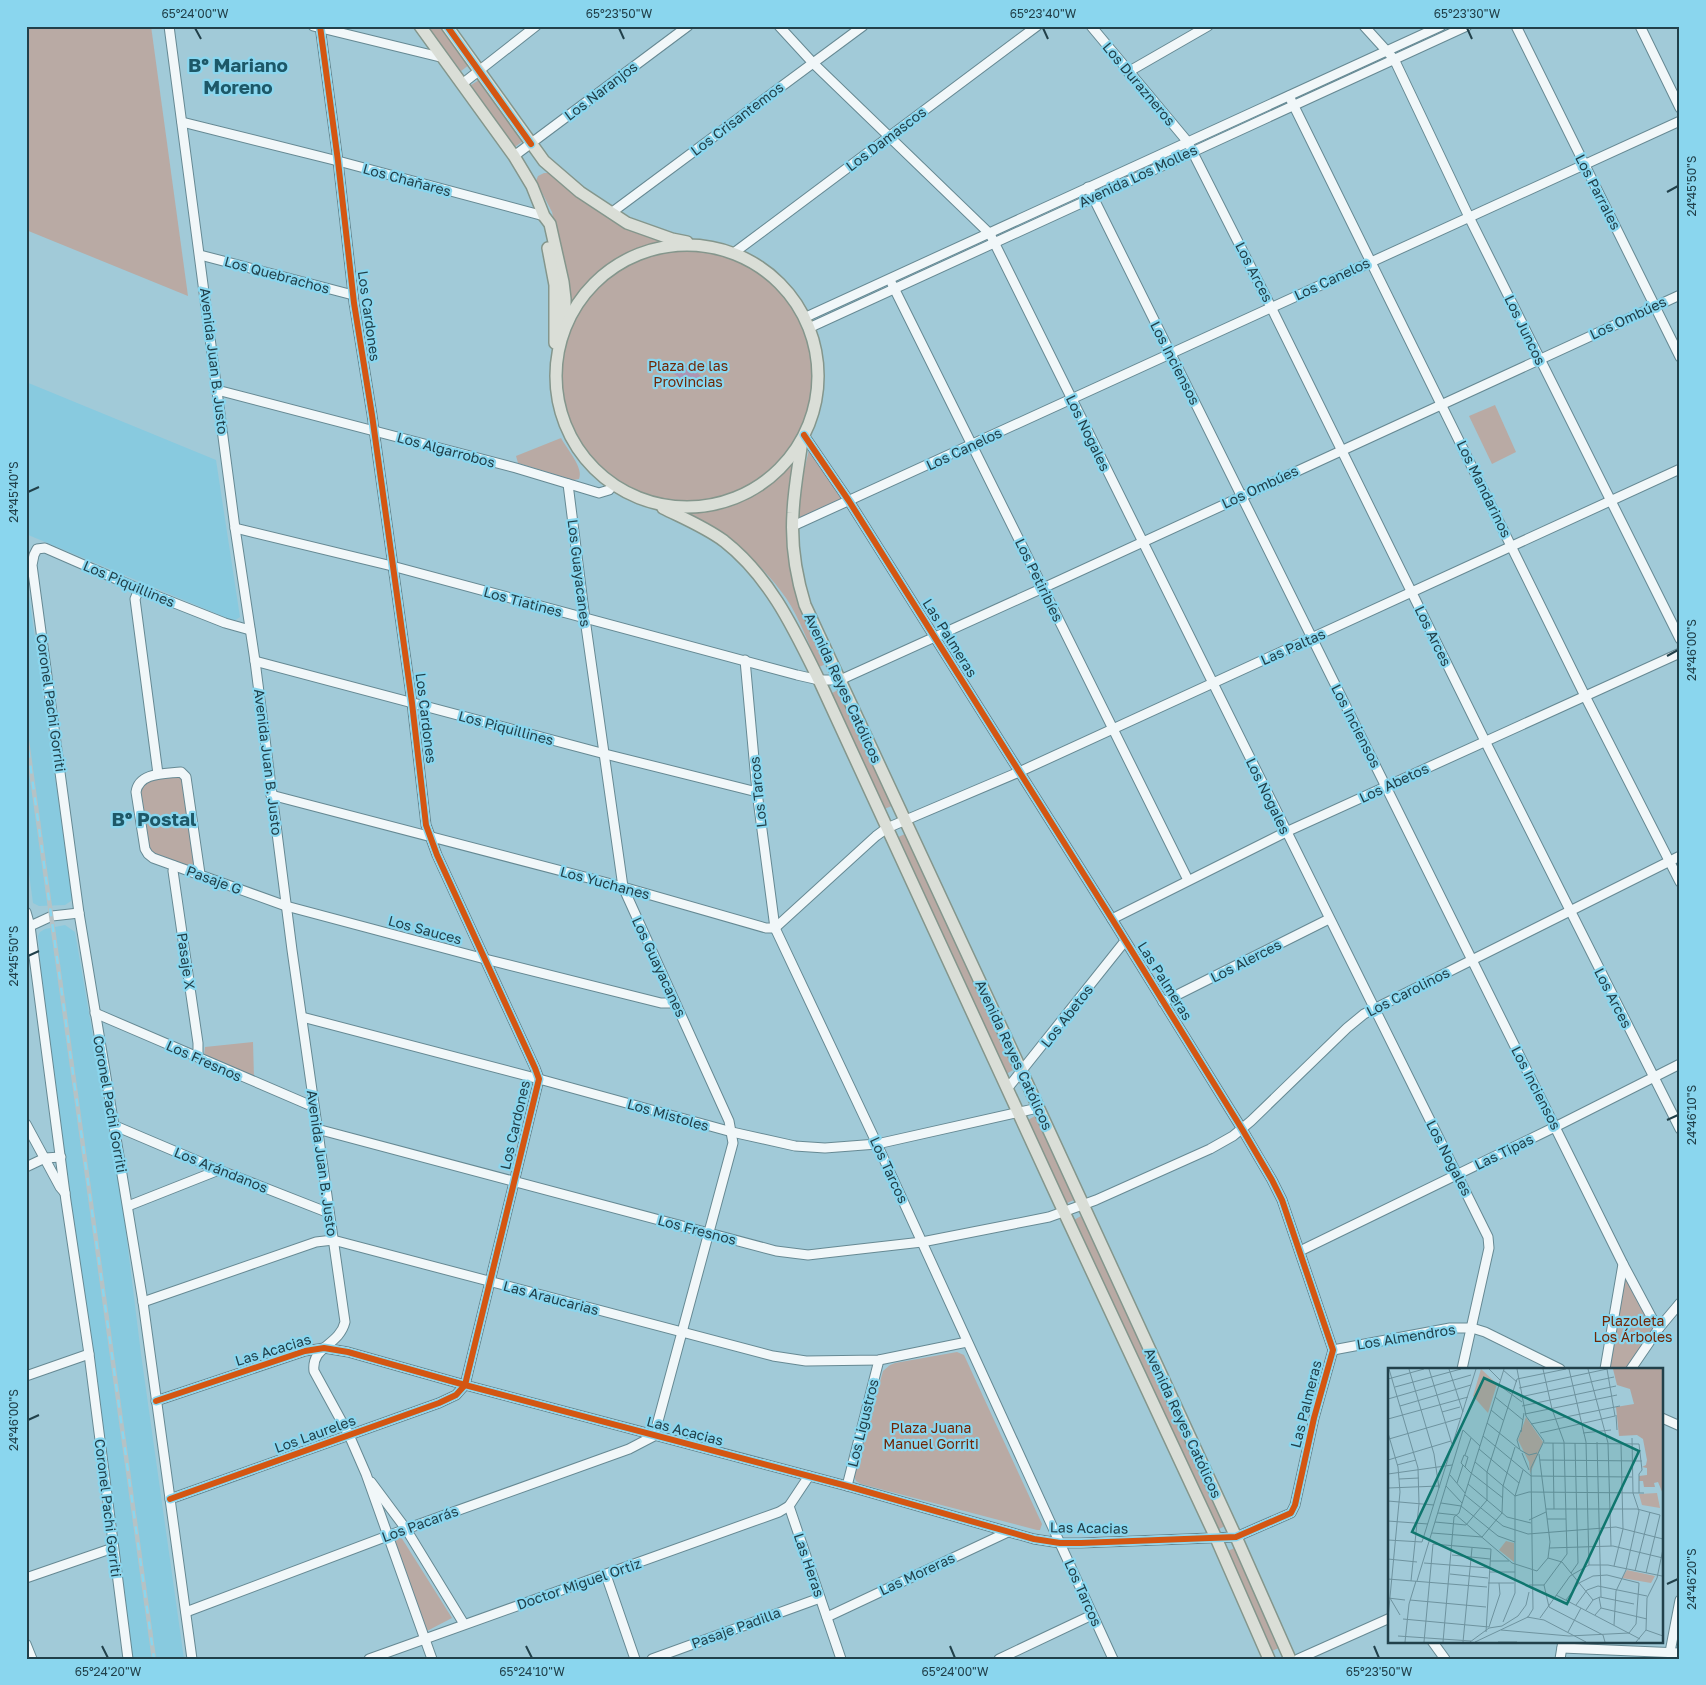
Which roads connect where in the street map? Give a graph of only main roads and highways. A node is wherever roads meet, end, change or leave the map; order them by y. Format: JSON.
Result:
{"nodes":[{"id":1,"x":420,"y":26,"type":"edge"},
{"id":2,"x":447,"y":26,"type":"edge"},
{"id":3,"x":544,"y":216,"type":"junction"},
{"id":4,"x":695,"y":244,"type":"junction"},
{"id":5,"x":566,"y":325,"type":"junction"},
{"id":6,"x":555,"y":353,"type":"junction"},
{"id":7,"x":803,"y":437,"type":"junction"},
{"id":8,"x":663,"y":508,"type":"junction"},
{"id":9,"x":1269,"y":1659,"type":"edge"},
{"id":10,"x":1290,"y":1659,"type":"edge"}],
"edges":[{"from":1,"to":3,"type":"main road"},
{"from":2,"to":4,"type":"main road"},
{"from":3,"to":5,"type":"main road"},
{"from":3,"to":6,"type":"main road"},
{"from":4,"to":5,"type":"main road"},
{"from":4,"to":7,"type":"main road"},
{"from":5,"to":6,"type":"main road"},
{"from":6,"to":8,"type":"main road"},
{"from":7,"to":8,"type":"main road"},
{"from":7,"to":10,"type":"main road","name":"Avenida Reyes Católicos"},
{"from":8,"to":9,"type":"main road","name":"Avenida Reyes Católicos"}]}
